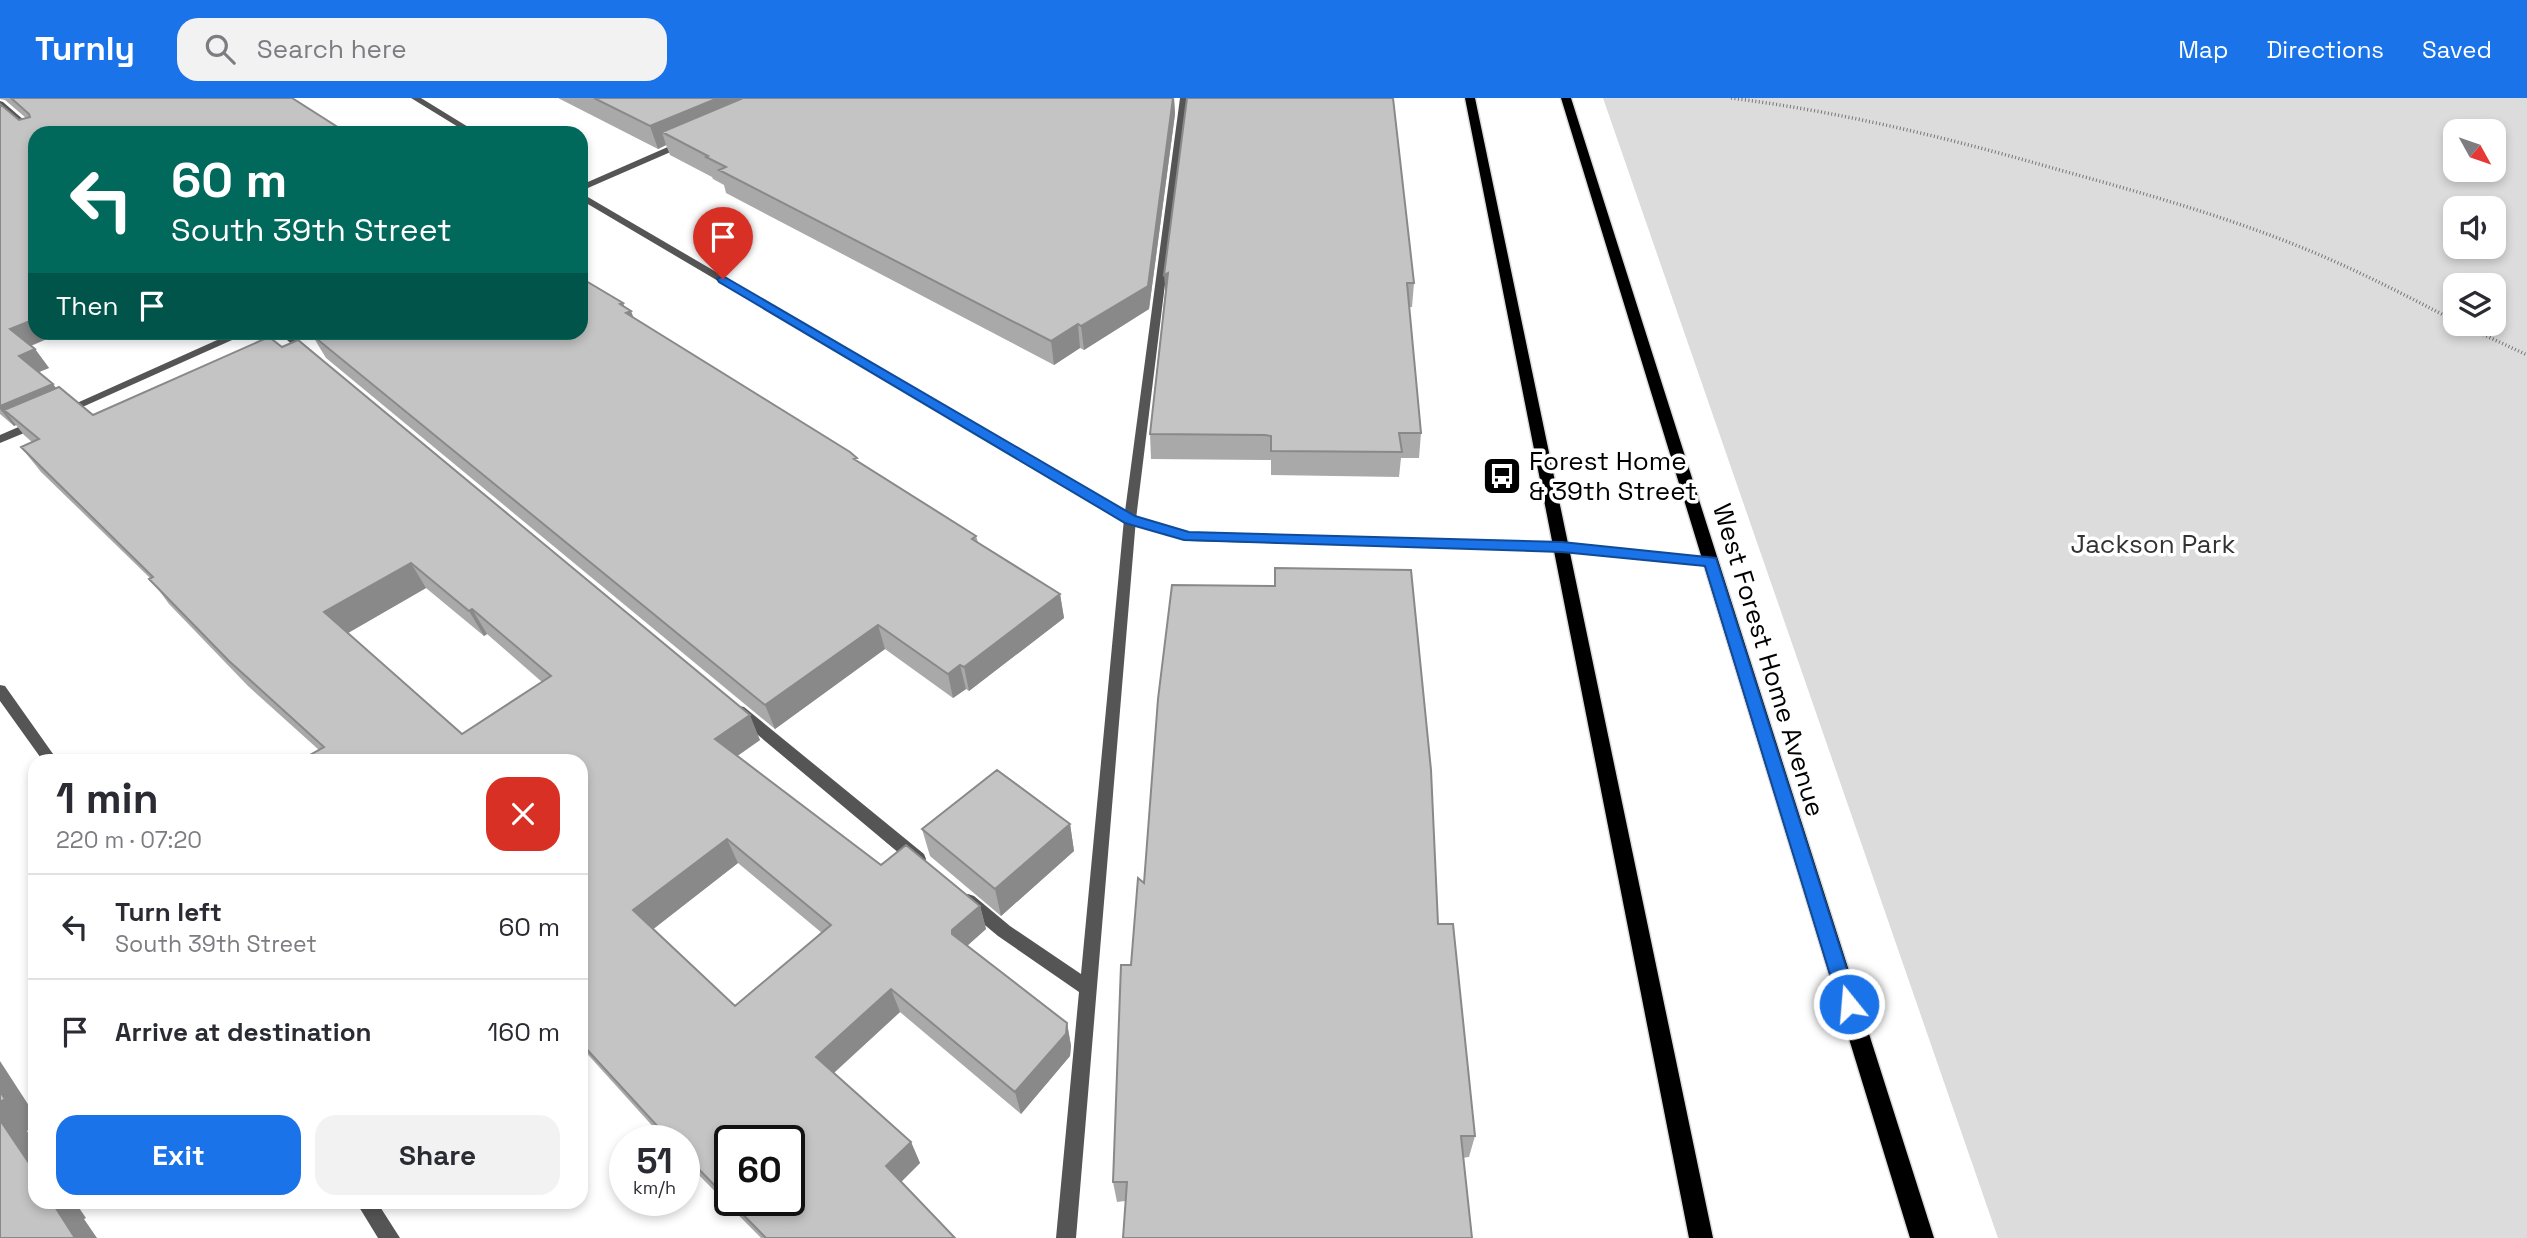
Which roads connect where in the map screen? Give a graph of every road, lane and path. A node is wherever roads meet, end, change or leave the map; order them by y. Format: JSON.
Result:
{"nodes":[{"id":1,"x":415,"y":98,"type":"edge"},
{"id":2,"x":1184,"y":98,"type":"edge"},
{"id":3,"x":1470,"y":98,"type":"edge"},
{"id":4,"x":1566,"y":98,"type":"edge"},
{"id":5,"x":1731,"y":98,"type":"edge"},
{"id":6,"x":0,"y":104,"type":"edge"},
{"id":7,"x":462,"y":126,"type":"edge"},
{"id":8,"x":28,"y":127,"type":"edge"},
{"id":9,"x":691,"y":140,"type":"edge"},
{"id":10,"x":588,"y":185,"type":"edge"},
{"id":11,"x":588,"y":200,"type":"edge"},
{"id":12,"x":2443,"y":315,"type":"edge"},
{"id":13,"x":2487,"y":336,"type":"edge"},
{"id":14,"x":227,"y":340,"type":"edge"},
{"id":15,"x":293,"y":340,"type":"edge"},
{"id":16,"x":2527,"y":355,"type":"edge"},
{"id":17,"x":319,"y":362,"type":"edge"},
{"id":18,"x":0,"y":439,"type":"edge"},
{"id":19,"x":1130,"y":519,"type":"junction"},
{"id":20,"x":1562,"y":547,"type":"junction"},
{"id":21,"x":1711,"y":561,"type":"junction"},
{"id":22,"x":0,"y":690,"type":"edge"},
{"id":23,"x":726,"y":700,"type":"edge"},
{"id":24,"x":46,"y":754,"type":"edge"},
{"id":25,"x":929,"y":869,"type":"edge"},
{"id":26,"x":961,"y":895,"type":"edge"},
{"id":27,"x":1088,"y":988,"type":"junction"},
{"id":28,"x":370,"y":1209,"type":"edge"},
{"id":29,"x":390,"y":1238,"type":"edge"},
{"id":30,"x":1066,"y":1238,"type":"edge"},
{"id":31,"x":1701,"y":1238,"type":"edge"},
{"id":32,"x":1922,"y":1238,"type":"edge"}],
"edges":[{"from":1,"to":7,"type":"street"},
{"from":2,"to":19,"type":"street"},
{"from":3,"to":20,"type":"main road"},
{"from":4,"to":21,"type":"main road","name":"West Forest Home Avenue"},
{"from":5,"to":12,"type":"path"},
{"from":6,"to":8,"type":"street"},
{"from":9,"to":10,"type":"street"},
{"from":11,"to":19,"type":"street"},
{"from":13,"to":16,"type":"path"},
{"from":14,"to":18,"type":"street"},
{"from":15,"to":17,"type":"street"},
{"from":19,"to":20,"type":"street"},
{"from":19,"to":27,"type":"street"},
{"from":20,"to":21,"type":"street"},
{"from":20,"to":31,"type":"main road"},
{"from":21,"to":32,"type":"main road","name":"West Forest Home Avenue"},
{"from":22,"to":24,"type":"street"},
{"from":23,"to":25,"type":"street"},
{"from":26,"to":27,"type":"street"},
{"from":27,"to":30,"type":"street"},
{"from":28,"to":29,"type":"street"}]}
